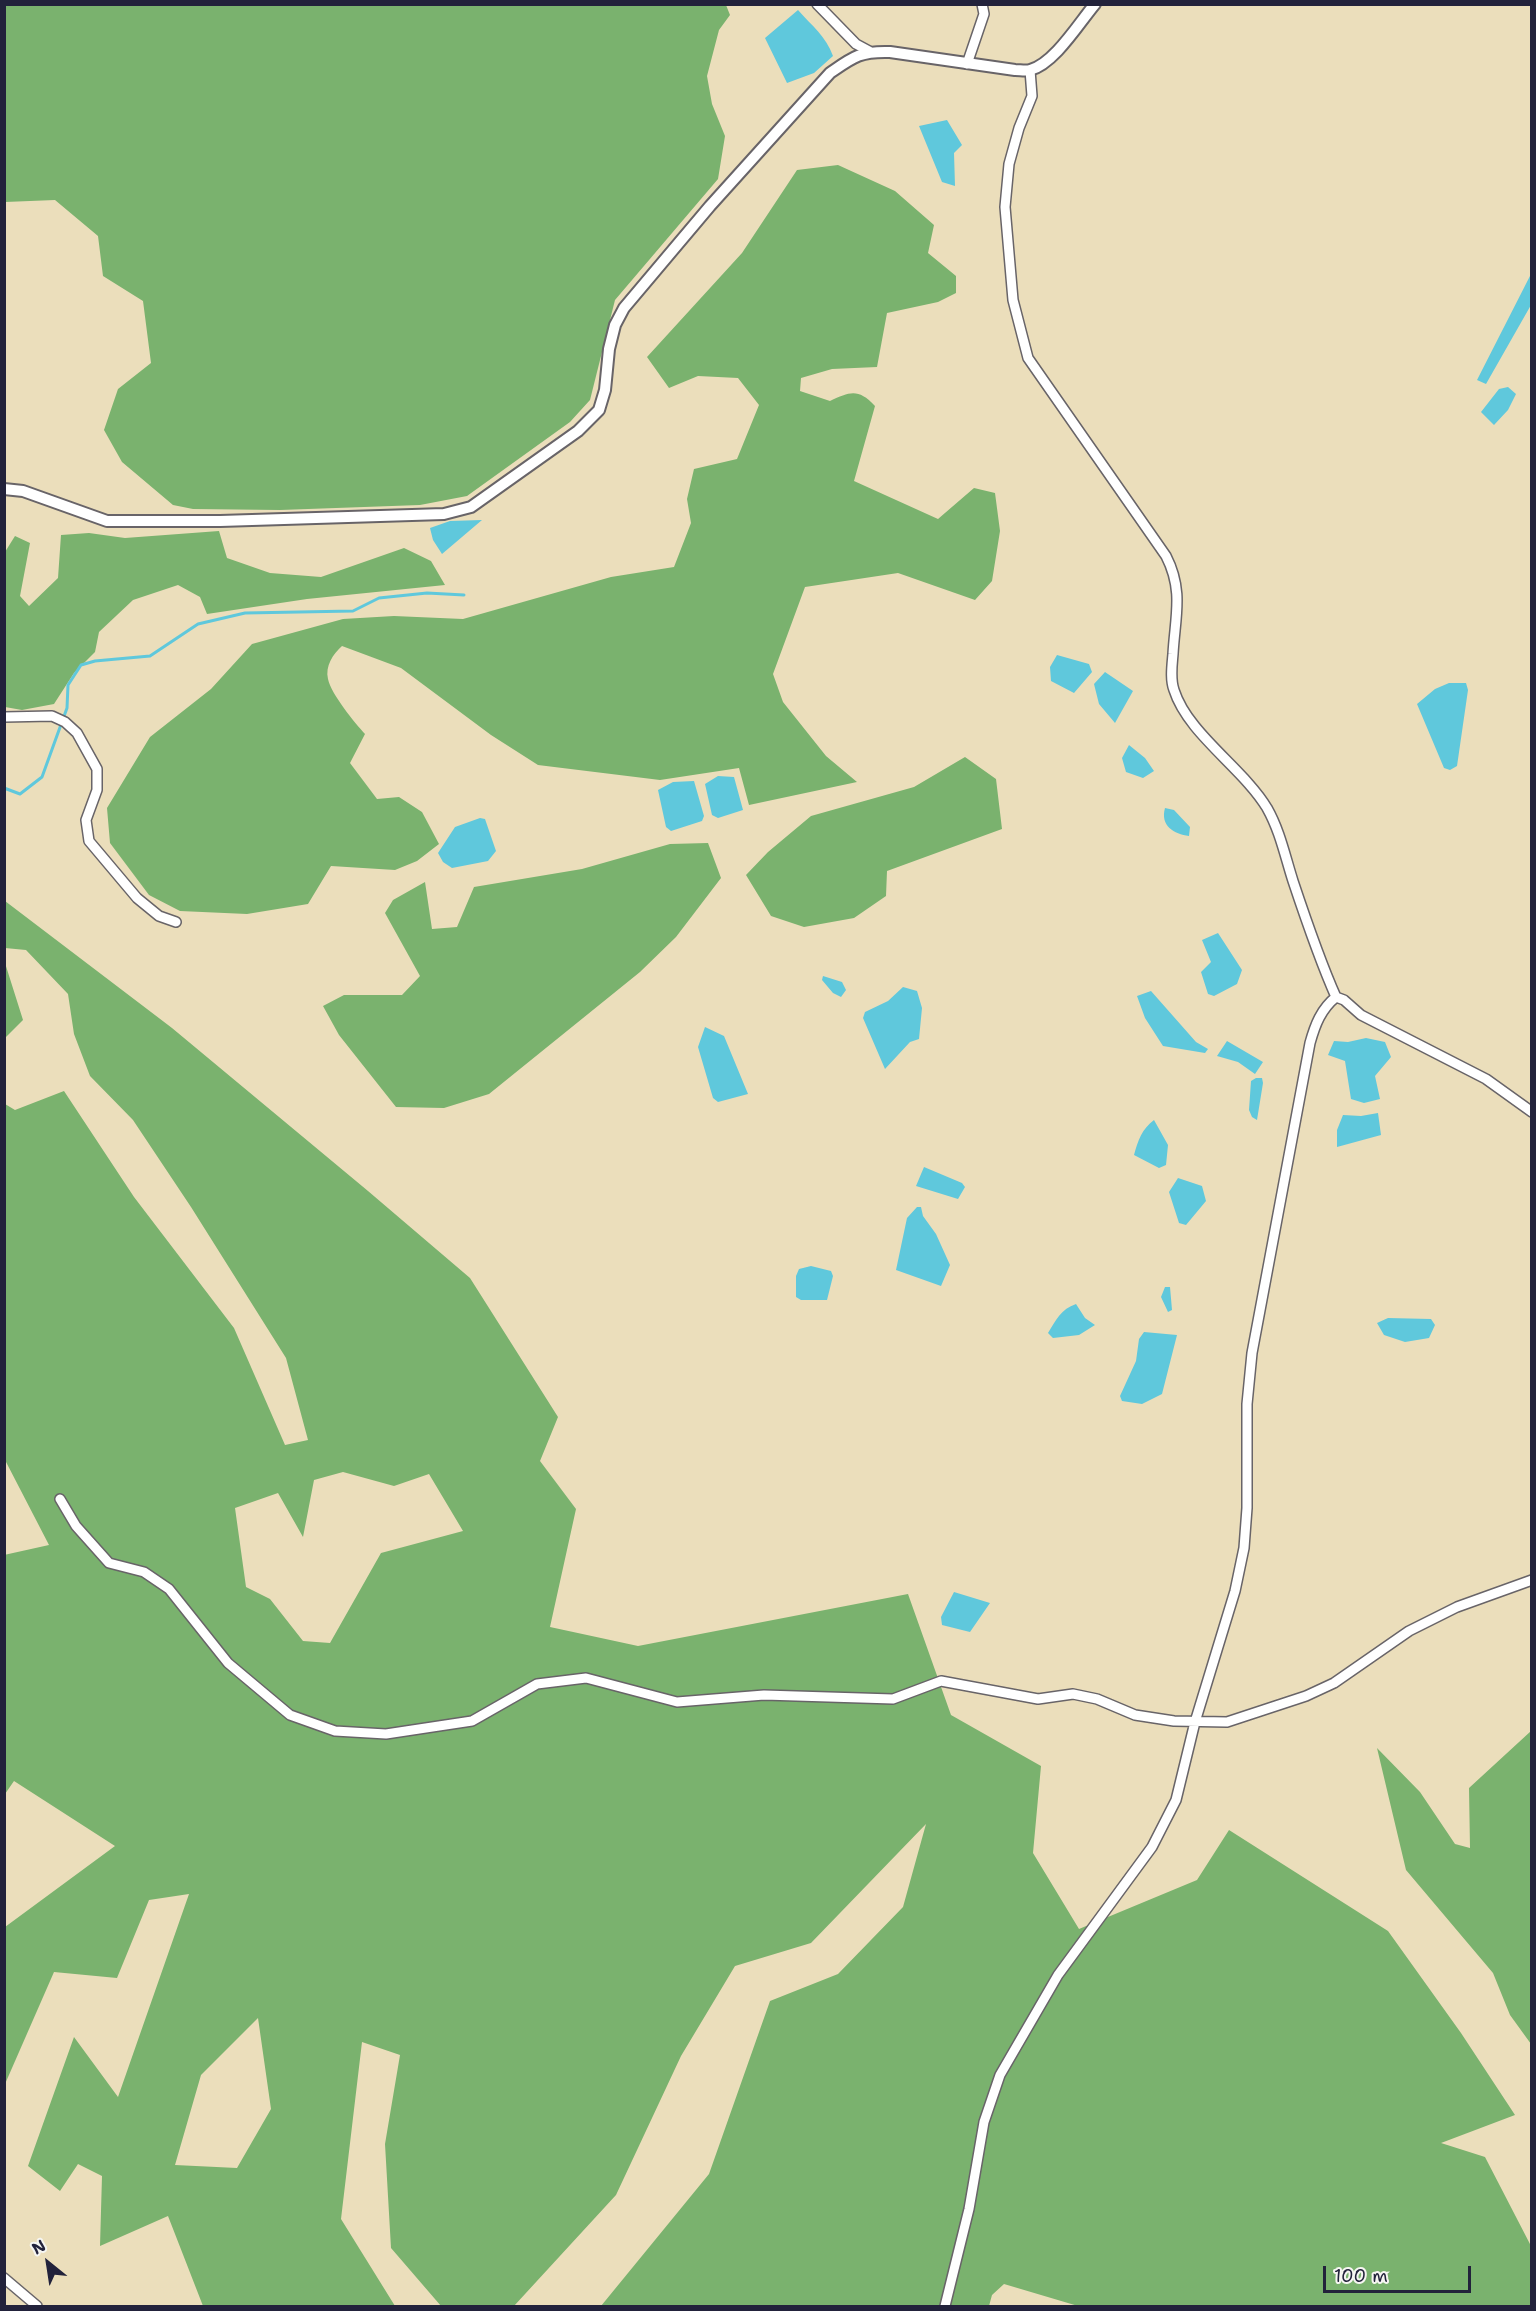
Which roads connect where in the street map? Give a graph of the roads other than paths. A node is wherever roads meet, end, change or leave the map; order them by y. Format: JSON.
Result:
{"nodes":[{"id":1,"x":817,"y":4,"type":"edge"},
{"id":2,"x":981,"y":4,"type":"edge"},
{"id":3,"x":1095,"y":4,"type":"edge"},
{"id":4,"x":868,"y":51,"type":"junction"},
{"id":5,"x":967,"y":64,"type":"junction"},
{"id":6,"x":1030,"y":69,"type":"junction"},
{"id":7,"x":4,"y":489,"type":"edge"},
{"id":8,"x":4,"y":717,"type":"edge"},
{"id":9,"x":176,"y":922,"type":"dead end"},
{"id":10,"x":1336,"y":997,"type":"junction"},
{"id":11,"x":1532,"y":1112,"type":"edge"},
{"id":12,"x":60,"y":1499,"type":"dead end"},
{"id":13,"x":1532,"y":1580,"type":"edge"},
{"id":14,"x":1195,"y":1722,"type":"junction"},
{"id":15,"x":4,"y":2278,"type":"edge"},
{"id":16,"x":33,"y":2305,"type":"edge"},
{"id":17,"x":945,"y":2307,"type":"edge"}],
"edges":[{"from":1,"to":4,"type":"street"},
{"from":2,"to":5,"type":"street"},
{"from":3,"to":6,"type":"street"},
{"from":4,"to":5,"type":"street"},
{"from":4,"to":7,"type":"street"},
{"from":5,"to":6,"type":"street"},
{"from":6,"to":10,"type":"street"},
{"from":8,"to":9,"type":"street"},
{"from":10,"to":11,"type":"street"},
{"from":10,"to":14,"type":"street"},
{"from":12,"to":14,"type":"street"},
{"from":13,"to":14,"type":"street"},
{"from":14,"to":17,"type":"street"},
{"from":15,"to":16,"type":"street"}]}
